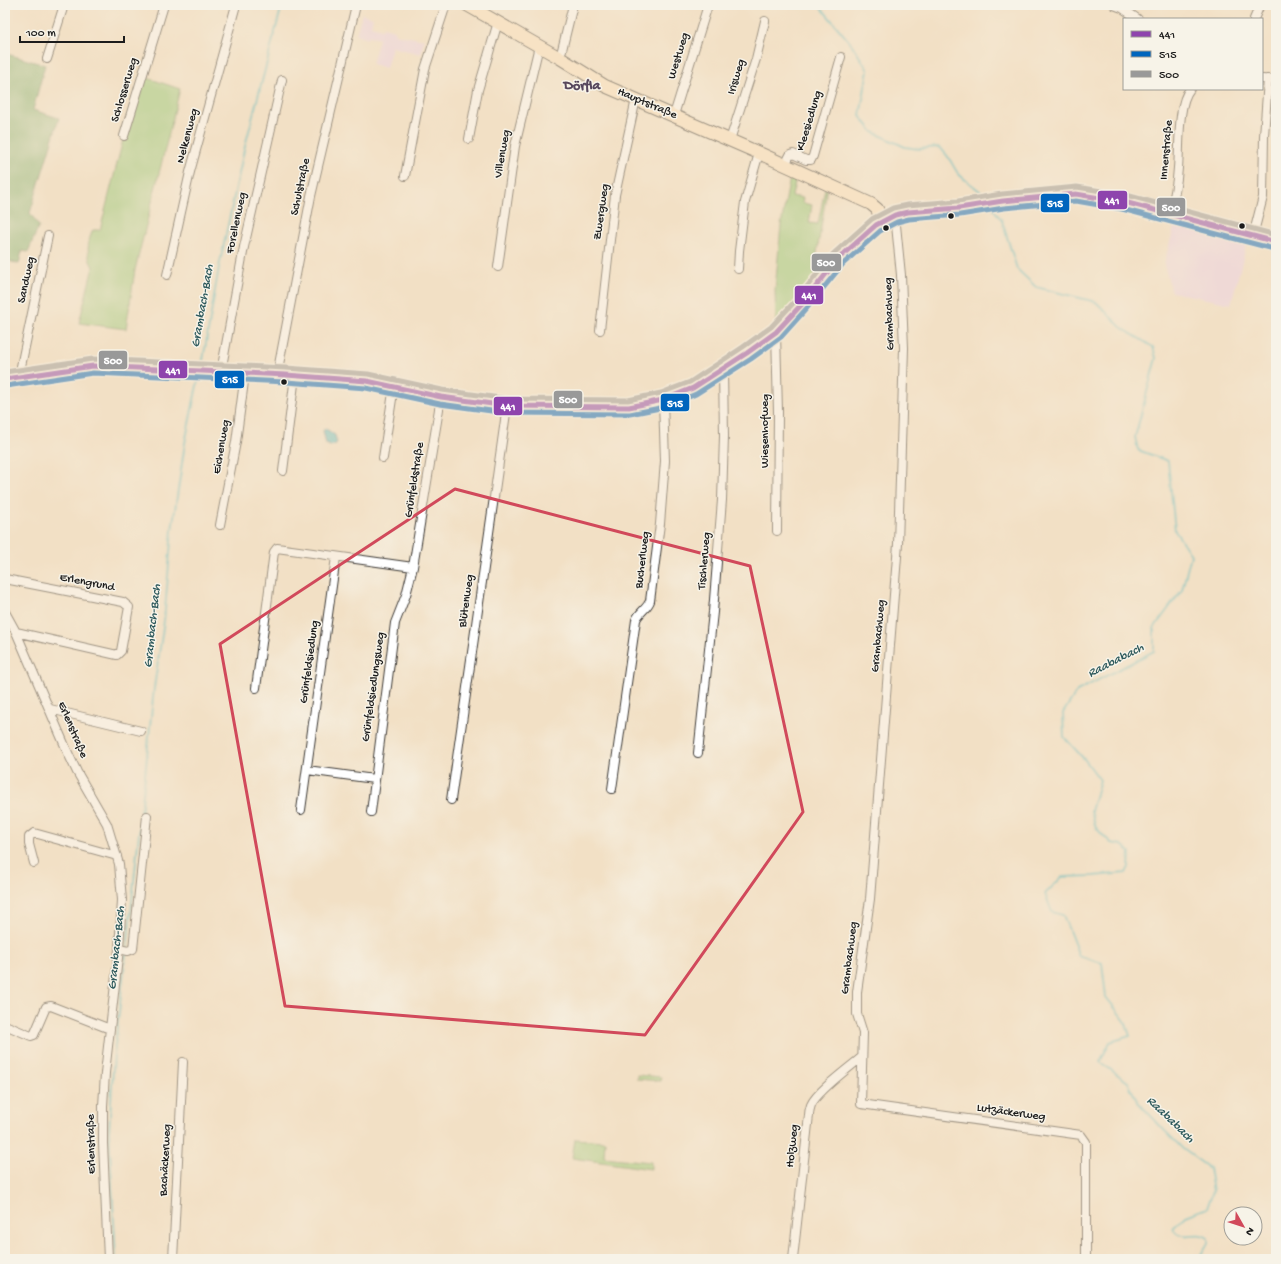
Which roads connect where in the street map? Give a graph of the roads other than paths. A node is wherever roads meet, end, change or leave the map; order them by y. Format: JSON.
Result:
{"nodes":[{"id":1,"x":64,"y":5,"type":"edge"},
{"id":2,"x":164,"y":5,"type":"edge"},
{"id":3,"x":236,"y":5,"type":"edge"},
{"id":4,"x":356,"y":5,"type":"edge"},
{"id":5,"x":446,"y":5,"type":"edge"},
{"id":6,"x":467,"y":5,"type":"edge"},
{"id":7,"x":573,"y":5,"type":"edge"},
{"id":8,"x":708,"y":5,"type":"edge"},
{"id":9,"x":1114,"y":5,"type":"edge"},
{"id":10,"x":1260,"y":5,"type":"edge"},
{"id":11,"x":1137,"y":18,"type":"edge"},
{"id":12,"x":1254,"y":18,"type":"edge"},
{"id":13,"x":765,"y":21,"type":"dead end"},
{"id":14,"x":498,"y":22,"type":"junction"},
{"id":15,"x":539,"y":46,"type":"junction"},
{"id":16,"x":840,"y":57,"type":"dead end"},
{"id":17,"x":560,"y":58,"type":"junction"},
{"id":18,"x":47,"y":59,"type":"dead end"},
{"id":19,"x":1269,"y":79,"type":"edge"},
{"id":20,"x":282,"y":80,"type":"dead end"},
{"id":21,"x":1189,"y":90,"type":"edge"},
{"id":22,"x":636,"y":99,"type":"junction"},
{"id":23,"x":674,"y":115,"type":"junction"},
{"id":24,"x":124,"y":136,"type":"dead end"},
{"id":25,"x":469,"y":139,"type":"dead end"},
{"id":26,"x":730,"y":140,"type":"junction"},
{"id":27,"x":759,"y":153,"type":"junction"},
{"id":28,"x":785,"y":165,"type":"junction"},
{"id":29,"x":404,"y":176,"type":"dead end"},
{"id":30,"x":1170,"y":214,"type":"junction"},
{"id":31,"x":895,"y":215,"type":"junction"},
{"id":32,"x":882,"y":222,"type":"junction"},
{"id":33,"x":48,"y":236,"type":"dead end"},
{"id":34,"x":1253,"y":236,"type":"junction"},
{"id":35,"x":1276,"y":242,"type":"edge"},
{"id":36,"x":498,"y":267,"type":"dead end"},
{"id":37,"x":738,"y":269,"type":"dead end"},
{"id":38,"x":167,"y":275,"type":"dead end"},
{"id":39,"x":600,"y":330,"type":"dead end"},
{"id":40,"x":776,"y":332,"type":"junction"},
{"id":41,"x":723,"y":369,"type":"junction"},
{"id":42,"x":221,"y":372,"type":"junction"},
{"id":43,"x":245,"y":374,"type":"junction"},
{"id":44,"x":278,"y":375,"type":"junction"},
{"id":45,"x":19,"y":376,"type":"junction"},
{"id":46,"x":295,"y":376,"type":"junction"},
{"id":47,"x":5,"y":379,"type":"edge"},
{"id":48,"x":394,"y":386,"type":"junction"},
{"id":49,"x":441,"y":397,"type":"junction"},
{"id":50,"x":663,"y":400,"type":"junction"},
{"id":51,"x":507,"y":406,"type":"junction"},
{"id":52,"x":383,"y":458,"type":"dead end"},
{"id":53,"x":283,"y":471,"type":"dead end"},
{"id":54,"x":220,"y":525,"type":"dead end"},
{"id":55,"x":777,"y":531,"type":"dead end"},
{"id":56,"x":336,"y":557,"type":"junction"},
{"id":57,"x":413,"y":567,"type":"junction"},
{"id":58,"x":5,"y":579,"type":"edge"},
{"id":59,"x":5,"y":612,"type":"edge"},
{"id":60,"x":5,"y":628,"type":"edge"},
{"id":61,"x":15,"y":631,"type":"junction"},
{"id":62,"x":256,"y":688,"type":"dead end"},
{"id":63,"x":50,"y":709,"type":"junction"},
{"id":64,"x":141,"y":731,"type":"dead end"},
{"id":65,"x":698,"y":753,"type":"dead end"},
{"id":66,"x":307,"y":770,"type":"junction"},
{"id":67,"x":374,"y":779,"type":"junction"},
{"id":68,"x":612,"y":789,"type":"dead end"},
{"id":69,"x":451,"y":800,"type":"dead end"},
{"id":70,"x":301,"y":810,"type":"dead end"},
{"id":71,"x":371,"y":812,"type":"dead end"},
{"id":72,"x":147,"y":816,"type":"dead end"},
{"id":73,"x":117,"y":856,"type":"junction"},
{"id":74,"x":34,"y":863,"type":"dead end"},
{"id":75,"x":123,"y":950,"type":"junction"},
{"id":76,"x":5,"y":1025,"type":"edge"},
{"id":77,"x":110,"y":1029,"type":"junction"},
{"id":78,"x":862,"y":1057,"type":"junction"},
{"id":79,"x":183,"y":1062,"type":"dead end"},
{"id":80,"x":1086,"y":1258,"type":"edge"},
{"id":81,"x":108,"y":1259,"type":"edge"},
{"id":82,"x":173,"y":1259,"type":"edge"},
{"id":83,"x":793,"y":1259,"type":"edge"}],
"edges":[{"from":1,"to":18,"type":"street"},
{"from":2,"to":24,"type":"street","name":"Schlosserweg"},
{"from":3,"to":38,"type":"street","name":"Nelkenweg"},
{"from":4,"to":44,"type":"street","name":"Schulstraße"},
{"from":5,"to":29,"type":"street"},
{"from":6,"to":14,"type":"main road","name":"Hauptstraße"},
{"from":7,"to":17,"type":"street"},
{"from":8,"to":23,"type":"street","name":"Westweg"},
{"from":9,"to":11,"type":"street"},
{"from":10,"to":12,"type":"street"},
{"from":13,"to":26,"type":"street","name":"Irisweg"},
{"from":14,"to":15,"type":"main road","name":"Hauptstraße"},
{"from":14,"to":25,"type":"street"},
{"from":15,"to":17,"type":"main road","name":"Hauptstraße"},
{"from":15,"to":36,"type":"street","name":"Villenweg"},
{"from":16,"to":28,"type":"street","name":"Kleesiedlung"},
{"from":17,"to":22,"type":"main road","name":"Hauptstraße"},
{"from":19,"to":34,"type":"street"},
{"from":20,"to":42,"type":"street","name":"Forellenweg"},
{"from":21,"to":30,"type":"street","name":"Innenstraße"},
{"from":22,"to":23,"type":"main road","name":"Hauptstraße"},
{"from":22,"to":39,"type":"street","name":"Zwergweg"},
{"from":23,"to":26,"type":"main road","name":"Hauptstraße"},
{"from":26,"to":27,"type":"main road","name":"Hauptstraße"},
{"from":27,"to":28,"type":"main road","name":"Hauptstraße"},
{"from":27,"to":37,"type":"street"},
{"from":28,"to":32,"type":"main road","name":"Hauptstraße"},
{"from":30,"to":31,"type":"main road"},
{"from":30,"to":34,"type":"main road"},
{"from":31,"to":32,"type":"main road"},
{"from":31,"to":78,"type":"street","name":"Grambachweg"},
{"from":32,"to":40,"type":"main road"},
{"from":33,"to":45,"type":"street","name":"Sandweg"},
{"from":34,"to":35,"type":"main road"},
{"from":40,"to":41,"type":"main road"},
{"from":40,"to":55,"type":"street","name":"Wiesenhofweg"},
{"from":41,"to":50,"type":"main road"},
{"from":41,"to":65,"type":"street","name":"Tischlerweg"},
{"from":42,"to":43,"type":"main road"},
{"from":42,"to":45,"type":"main road"},
{"from":43,"to":44,"type":"main road"},
{"from":43,"to":54,"type":"street","name":"Eichenweg"},
{"from":44,"to":46,"type":"main road"},
{"from":45,"to":47,"type":"main road"},
{"from":46,"to":48,"type":"main road"},
{"from":46,"to":53,"type":"street"},
{"from":48,"to":49,"type":"main road"},
{"from":48,"to":52,"type":"street"},
{"from":49,"to":51,"type":"main road"},
{"from":49,"to":57,"type":"street","name":"Grünfeldstraße"},
{"from":50,"to":51,"type":"main road"},
{"from":50,"to":68,"type":"street","name":"Bucherlweg"},
{"from":51,"to":69,"type":"street","name":"Blütenweg"},
{"from":56,"to":57,"type":"street"},
{"from":56,"to":62,"type":"street"},
{"from":56,"to":66,"type":"street","name":"Grünfeldsiedlung"},
{"from":57,"to":67,"type":"street","name":"Grünfeldsiedlungsweg"},
{"from":58,"to":61,"type":"street","name":"Erlengrund"},
{"from":59,"to":61,"type":"street","name":"Erlenstraße"},
{"from":60,"to":61,"type":"street"},
{"from":61,"to":63,"type":"street","name":"Erlenstraße"},
{"from":63,"to":64,"type":"street"},
{"from":63,"to":73,"type":"street","name":"Erlenstraße"},
{"from":66,"to":67,"type":"street"},
{"from":66,"to":70,"type":"street","name":"Grünfeldsiedlung"},
{"from":67,"to":71,"type":"street","name":"Grünfeldsiedlungsweg"},
{"from":72,"to":75,"type":"street","name":"Erlenstraße"},
{"from":73,"to":74,"type":"street"},
{"from":73,"to":75,"type":"street","name":"Erlenstraße"},
{"from":75,"to":77,"type":"street","name":"Erlenstraße"},
{"from":76,"to":77,"type":"street"},
{"from":77,"to":81,"type":"street","name":"Erlenstraße"},
{"from":78,"to":80,"type":"street","name":"Lutzäckerweg"},
{"from":78,"to":83,"type":"street","name":"Holzweg"},
{"from":79,"to":82,"type":"street","name":"Bachäckerweg"}]}
